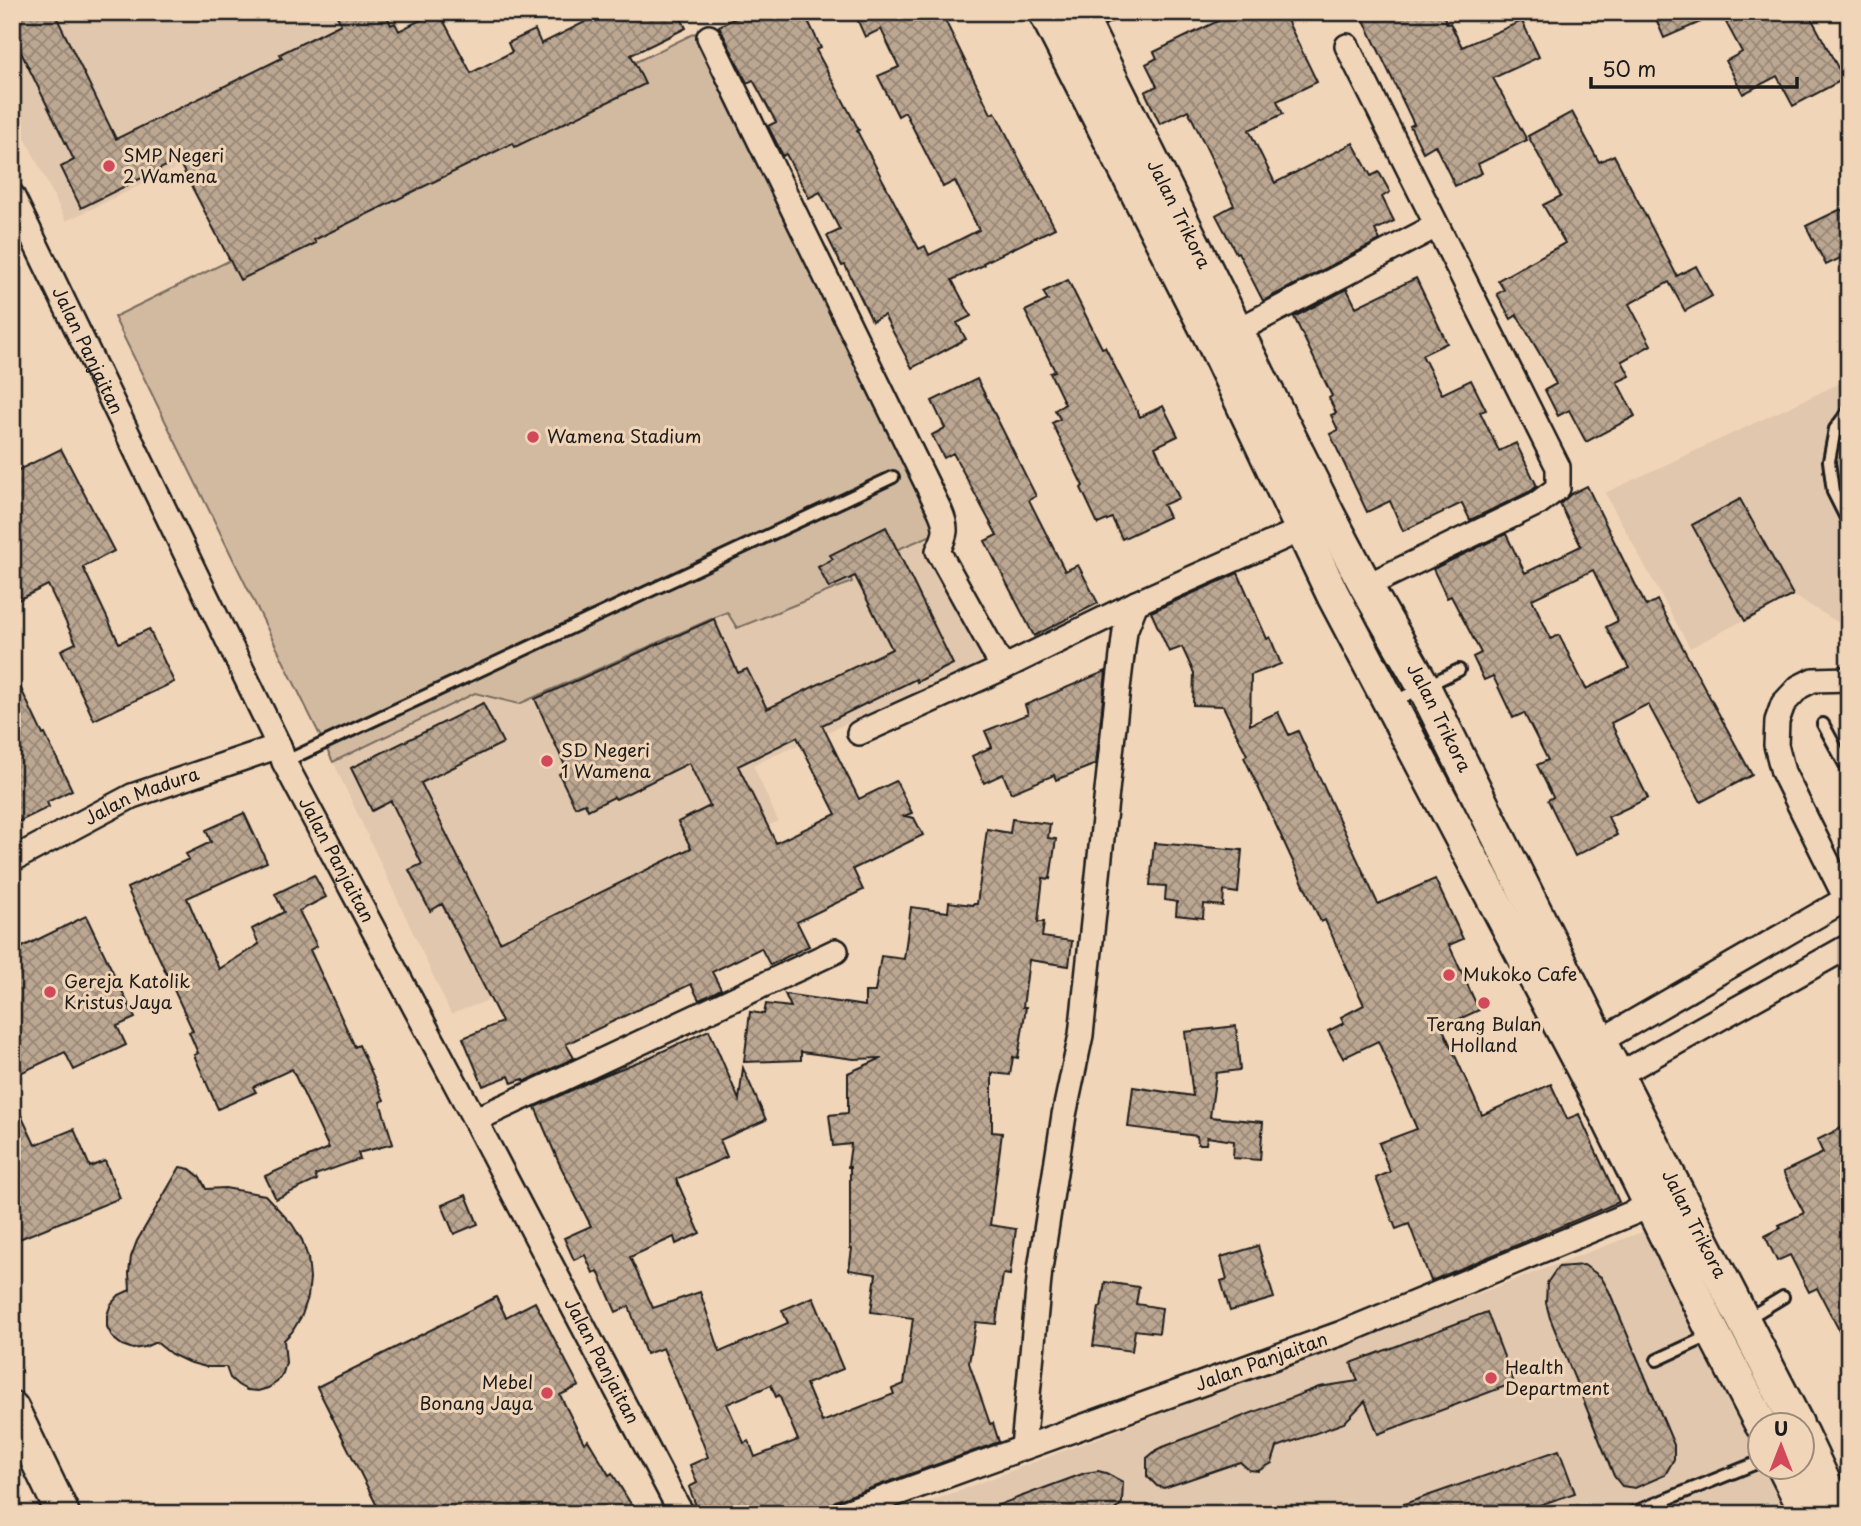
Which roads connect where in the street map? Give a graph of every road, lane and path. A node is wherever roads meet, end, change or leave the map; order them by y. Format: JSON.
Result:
{"nodes":[{"id":1,"x":1045,"y":12,"type":"edge"},
{"id":2,"x":1114,"y":12,"type":"edge"},
{"id":3,"x":1074,"y":30,"type":"edge"},
{"id":4,"x":709,"y":37,"type":"dead end"},
{"id":5,"x":1347,"y":46,"type":"dead end"},
{"id":6,"x":12,"y":195,"type":"edge"},
{"id":7,"x":1436,"y":226,"type":"junction"},
{"id":8,"x":1225,"y":337,"type":"junction"},
{"id":9,"x":1849,"y":410,"type":"edge"},
{"id":10,"x":893,"y":477,"type":"dead end"},
{"id":11,"x":1316,"y":523,"type":"junction"},
{"id":12,"x":1849,"y":524,"type":"edge"},
{"id":13,"x":1366,"y":586,"type":"junction"},
{"id":14,"x":1136,"y":603,"type":"junction"},
{"id":15,"x":1003,"y":668,"type":"junction"},
{"id":16,"x":1459,"y":670,"type":"dead end"},
{"id":17,"x":1849,"y":679,"type":"edge"},
{"id":18,"x":1424,"y":687,"type":"junction"},
{"id":19,"x":1391,"y":703,"type":"junction"},
{"id":20,"x":1823,"y":724,"type":"dead end"},
{"id":21,"x":859,"y":733,"type":"dead end"},
{"id":22,"x":281,"y":754,"type":"junction"},
{"id":23,"x":1849,"y":772,"type":"edge"},
{"id":24,"x":12,"y":860,"type":"edge"},
{"id":25,"x":1848,"y":901,"type":"edge"},
{"id":26,"x":1849,"y":946,"type":"edge"},
{"id":27,"x":836,"y":951,"type":"dead end"},
{"id":28,"x":1588,"y":1048,"type":"junction"},
{"id":29,"x":1606,"y":1082,"type":"junction"},
{"id":30,"x":475,"y":1120,"type":"junction"},
{"id":31,"x":1665,"y":1199,"type":"junction"},
{"id":32,"x":1783,"y":1297,"type":"dead end"},
{"id":33,"x":1729,"y":1327,"type":"junction"},
{"id":34,"x":1657,"y":1360,"type":"dead end"},
{"id":35,"x":12,"y":1408,"type":"edge"},
{"id":36,"x":1756,"y":1410,"type":"edge"},
{"id":37,"x":1784,"y":1410,"type":"edge"},
{"id":38,"x":1023,"y":1447,"type":"junction"},
{"id":39,"x":1815,"y":1464,"type":"edge"},
{"id":40,"x":1745,"y":1468,"type":"edge"},
{"id":41,"x":1790,"y":1480,"type":"edge"},
{"id":42,"x":64,"y":1514,"type":"edge"},
{"id":43,"x":683,"y":1514,"type":"edge"},
{"id":44,"x":840,"y":1514,"type":"edge"},
{"id":45,"x":1630,"y":1514,"type":"edge"},
{"id":46,"x":1807,"y":1514,"type":"edge"},
{"id":47,"x":1839,"y":1514,"type":"edge"}],
"edges":[{"from":1,"to":3,"type":"main road","name":"Jalan Trikora"},
{"from":2,"to":3,"type":"lane"},
{"from":3,"to":8,"type":"main road","name":"Jalan Trikora"},
{"from":4,"to":15,"type":"street"},
{"from":5,"to":7,"type":"street"},
{"from":6,"to":22,"type":"street","name":"Jalan Panjaitan"},
{"from":7,"to":8,"type":"street"},
{"from":7,"to":13,"type":"street"},
{"from":8,"to":11,"type":"main road","name":"Jalan Trikora"},
{"from":9,"to":12,"type":"lane"},
{"from":10,"to":22,"type":"lane"},
{"from":11,"to":13,"type":"main road","name":"Jalan Trikora"},
{"from":11,"to":14,"type":"street"},
{"from":11,"to":19,"type":"main road","name":"Jalan Trikora"},
{"from":13,"to":18,"type":"main road","name":"Jalan Trikora"},
{"from":14,"to":15,"type":"street"},
{"from":14,"to":38,"type":"street"},
{"from":15,"to":21,"type":"street"},
{"from":16,"to":18,"type":"lane"},
{"from":17,"to":25,"type":"street"},
{"from":18,"to":19,"type":"lane"},
{"from":18,"to":28,"type":"main road","name":"Jalan Trikora"},
{"from":19,"to":28,"type":"main road","name":"Jalan Trikora"},
{"from":20,"to":23,"type":"lane"},
{"from":22,"to":24,"type":"street","name":"Jalan Madura"},
{"from":22,"to":30,"type":"street","name":"Jalan Panjaitan"},
{"from":25,"to":28,"type":"street"},
{"from":26,"to":29,"type":"street"},
{"from":27,"to":30,"type":"street"},
{"from":28,"to":29,"type":"main road","name":"Jalan Trikora"},
{"from":29,"to":31,"type":"main road","name":"Jalan Trikora"},
{"from":30,"to":43,"type":"street","name":"Jalan Panjaitan"},
{"from":31,"to":33,"type":"main road","name":"Jalan Trikora"},
{"from":31,"to":38,"type":"street","name":"Jalan Panjaitan"},
{"from":32,"to":33,"type":"lane"},
{"from":33,"to":34,"type":"lane"},
{"from":33,"to":36,"type":"main road","name":"Jalan Trikora"},
{"from":33,"to":37,"type":"main road","name":"Jalan Trikora"},
{"from":35,"to":42,"type":"main road"},
{"from":38,"to":44,"type":"street","name":"Jalan Panjaitan"},
{"from":39,"to":47,"type":"main road","name":"Jalan Trikora"},
{"from":40,"to":45,"type":"lane"},
{"from":41,"to":46,"type":"main road"}]}
